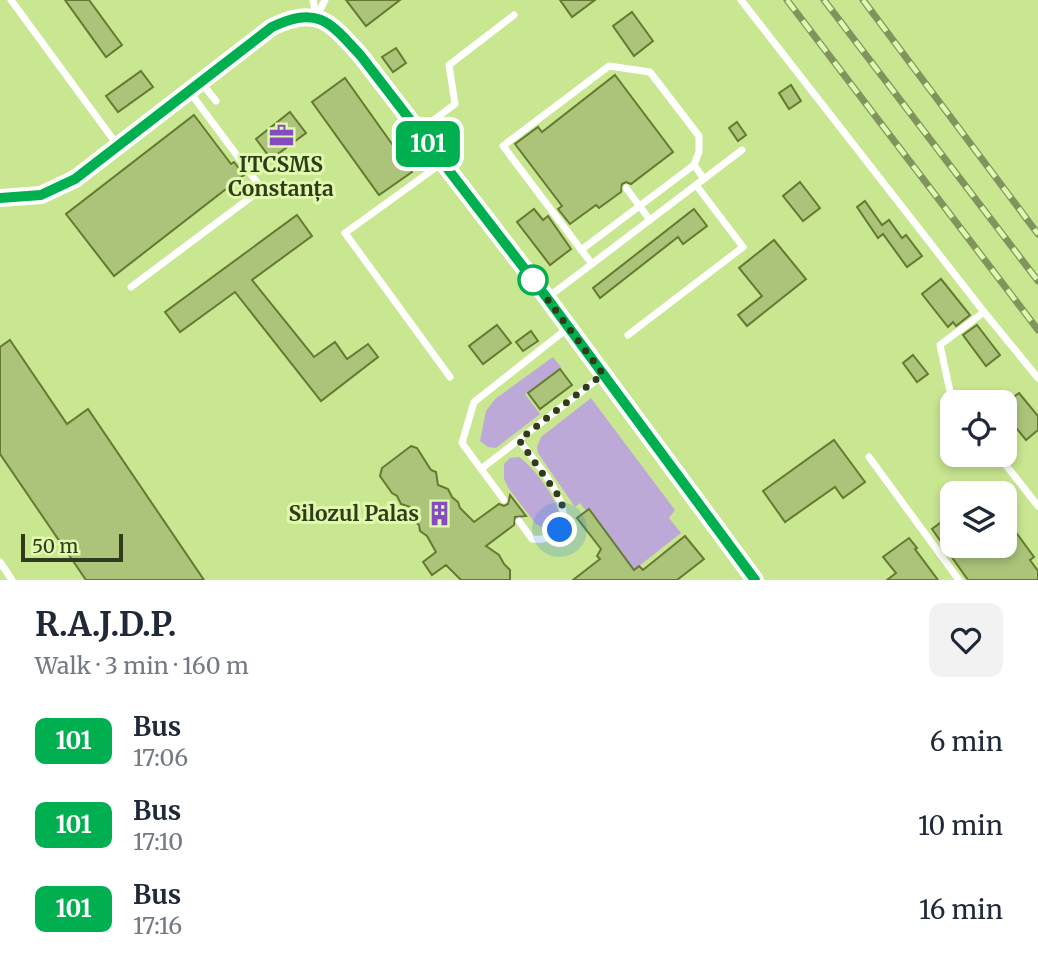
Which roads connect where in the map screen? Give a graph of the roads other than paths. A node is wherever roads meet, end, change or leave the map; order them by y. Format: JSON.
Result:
{"nodes":[{"id":1,"x":11,"y":0,"type":"edge"},
{"id":2,"x":741,"y":0,"type":"edge"},
{"id":3,"x":318,"y":5,"type":"edge"},
{"id":4,"x":514,"y":15,"type":"dead end"},
{"id":5,"x":195,"y":86,"type":"junction"},
{"id":6,"x":216,"y":101,"type":"dead end"},
{"id":7,"x":419,"y":132,"type":"junction"},
{"id":8,"x":118,"y":145,"type":"junction"},
{"id":9,"x":742,"y":150,"type":"dead end"},
{"id":10,"x":442,"y":162,"type":"junction"},
{"id":11,"x":694,"y":165,"type":"junction"},
{"id":12,"x":704,"y":179,"type":"junction"},
{"id":13,"x":696,"y":186,"type":"junction"},
{"id":14,"x":625,"y":188,"type":"dead end"},
{"id":15,"x":0,"y":198,"type":"edge"},
{"id":16,"x":639,"y":206,"type":"junction"},
{"id":17,"x":650,"y":220,"type":"junction"},
{"id":18,"x":581,"y":250,"type":"junction"},
{"id":19,"x":592,"y":264,"type":"junction"},
{"id":20,"x":131,"y":287,"type":"dead end"},
{"id":21,"x":547,"y":298,"type":"junction"},
{"id":22,"x":984,"y":312,"type":"junction"},
{"id":23,"x":569,"y":328,"type":"junction"},
{"id":24,"x":628,"y":335,"type":"dead end"},
{"id":25,"x":603,"y":374,"type":"junction"},
{"id":26,"x":450,"y":377,"type":"dead end"},
{"id":27,"x":1038,"y":378,"type":"edge"},
{"id":28,"x":950,"y":390,"type":"edge"},
{"id":29,"x":519,"y":440,"type":"junction"},
{"id":30,"x":869,"y":457,"type":"dead end"},
{"id":31,"x":1007,"y":467,"type":"edge"},
{"id":32,"x":481,"y":469,"type":"junction"},
{"id":33,"x":503,"y":500,"type":"dead end"},
{"id":34,"x":1038,"y":506,"type":"edge"},
{"id":35,"x":519,"y":521,"type":"dead end"},
{"id":36,"x":0,"y":562,"type":"edge"},
{"id":37,"x":12,"y":580,"type":"edge"},
{"id":38,"x":755,"y":580,"type":"edge"},
{"id":39,"x":959,"y":580,"type":"edge"}],
"edges":[{"from":1,"to":8,"type":"lane"},
{"from":2,"to":22,"type":"lane"},
{"from":3,"to":5,"type":"street"},
{"from":3,"to":7,"type":"street"},
{"from":4,"to":7,"type":"lane"},
{"from":5,"to":6,"type":"lane"},
{"from":5,"to":8,"type":"street"},
{"from":5,"to":20,"type":"lane"},
{"from":7,"to":10,"type":"street"},
{"from":8,"to":15,"type":"street"},
{"from":9,"to":12,"type":"lane"},
{"from":10,"to":21,"type":"street"},
{"from":10,"to":26,"type":"lane"},
{"from":11,"to":12,"type":"lane"},
{"from":11,"to":16,"type":"lane"},
{"from":11,"to":18,"type":"lane"},
{"from":12,"to":13,"type":"lane"},
{"from":13,"to":17,"type":"lane"},
{"from":13,"to":24,"type":"lane"},
{"from":14,"to":16,"type":"lane"},
{"from":16,"to":17,"type":"lane"},
{"from":16,"to":18,"type":"lane"},
{"from":17,"to":19,"type":"lane"},
{"from":18,"to":19,"type":"lane"},
{"from":19,"to":21,"type":"lane"},
{"from":21,"to":23,"type":"street"},
{"from":22,"to":27,"type":"lane"},
{"from":22,"to":28,"type":"lane"},
{"from":23,"to":25,"type":"street"},
{"from":23,"to":32,"type":"lane"},
{"from":25,"to":29,"type":"lane"},
{"from":25,"to":38,"type":"street"},
{"from":29,"to":32,"type":"lane"},
{"from":29,"to":35,"type":"lane"},
{"from":30,"to":39,"type":"lane"},
{"from":31,"to":34,"type":"lane"},
{"from":32,"to":33,"type":"lane"},
{"from":36,"to":37,"type":"lane"}]}
